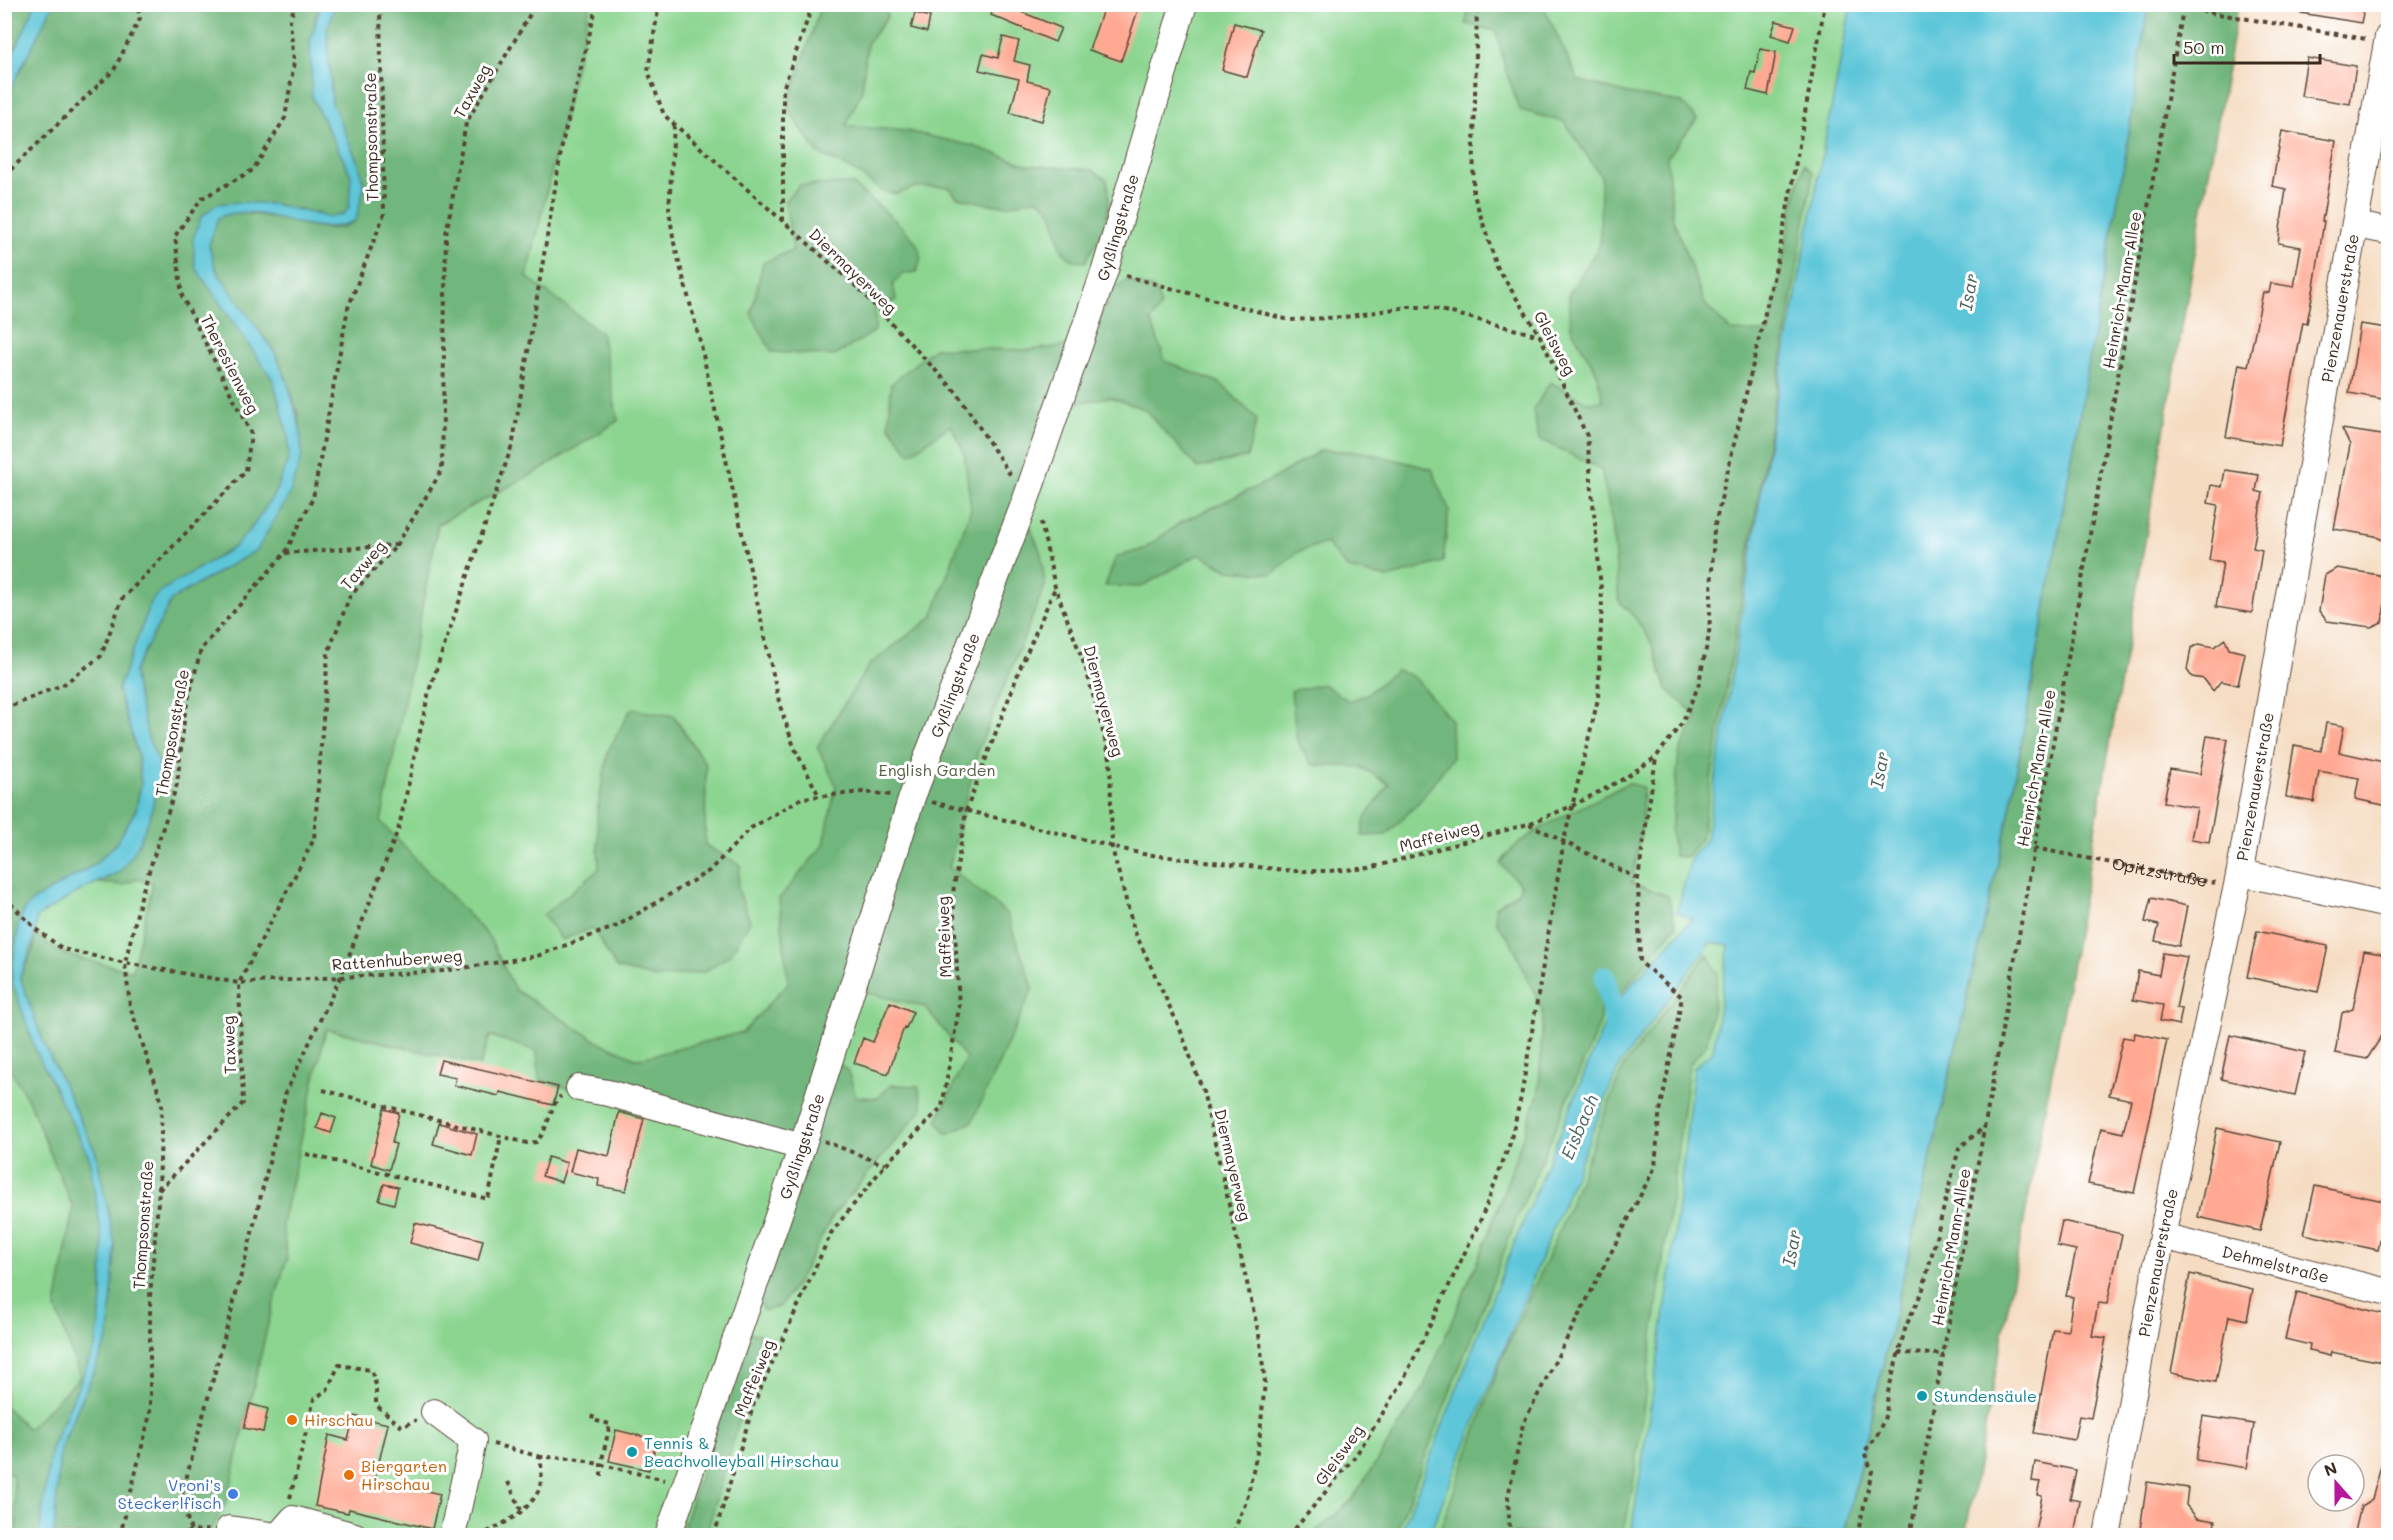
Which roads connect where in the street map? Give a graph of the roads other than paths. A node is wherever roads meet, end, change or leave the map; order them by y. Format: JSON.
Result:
{"nodes":[{"id":1,"x":1184,"y":4,"type":"edge"},
{"id":2,"x":2381,"y":36,"type":"edge"},
{"id":3,"x":2355,"y":225,"type":"junction"},
{"id":4,"x":2388,"y":231,"type":"edge"},
{"id":5,"x":2239,"y":876,"type":"junction"},
{"id":6,"x":2388,"y":905,"type":"edge"},
{"id":7,"x":579,"y":1088,"type":"road end"},
{"id":8,"x":804,"y":1141,"type":"junction"},
{"id":9,"x":2162,"y":1236,"type":"junction"},
{"id":10,"x":2388,"y":1292,"type":"edge"},
{"id":11,"x":434,"y":1412,"type":"road end"},
{"id":12,"x":229,"y":1529,"type":"dead end"},
{"id":13,"x":282,"y":1530,"type":"edge"},
{"id":14,"x":355,"y":1536,"type":"edge"},
{"id":15,"x":452,"y":1536,"type":"edge"},
{"id":16,"x":668,"y":1536,"type":"edge"},
{"id":17,"x":2107,"y":1536,"type":"edge"}],
"edges":[{"from":1,"to":8,"type":"street","name":"Gyßlingstraße"},
{"from":2,"to":3,"type":"street","name":"Pienzenauerstraße"},
{"from":3,"to":4,"type":"street"},
{"from":3,"to":5,"type":"street","name":"Pienzenauerstraße"},
{"from":5,"to":6,"type":"street"},
{"from":5,"to":9,"type":"street","name":"Pienzenauerstraße"},
{"from":7,"to":8,"type":"street"},
{"from":8,"to":16,"type":"street","name":"Gyßlingstraße"},
{"from":9,"to":10,"type":"street","name":"Dehmelstraße"},
{"from":9,"to":17,"type":"street","name":"Pienzenauerstraße"},
{"from":11,"to":15,"type":"street"},
{"from":12,"to":13,"type":"street"},
{"from":13,"to":14,"type":"street"}]}
